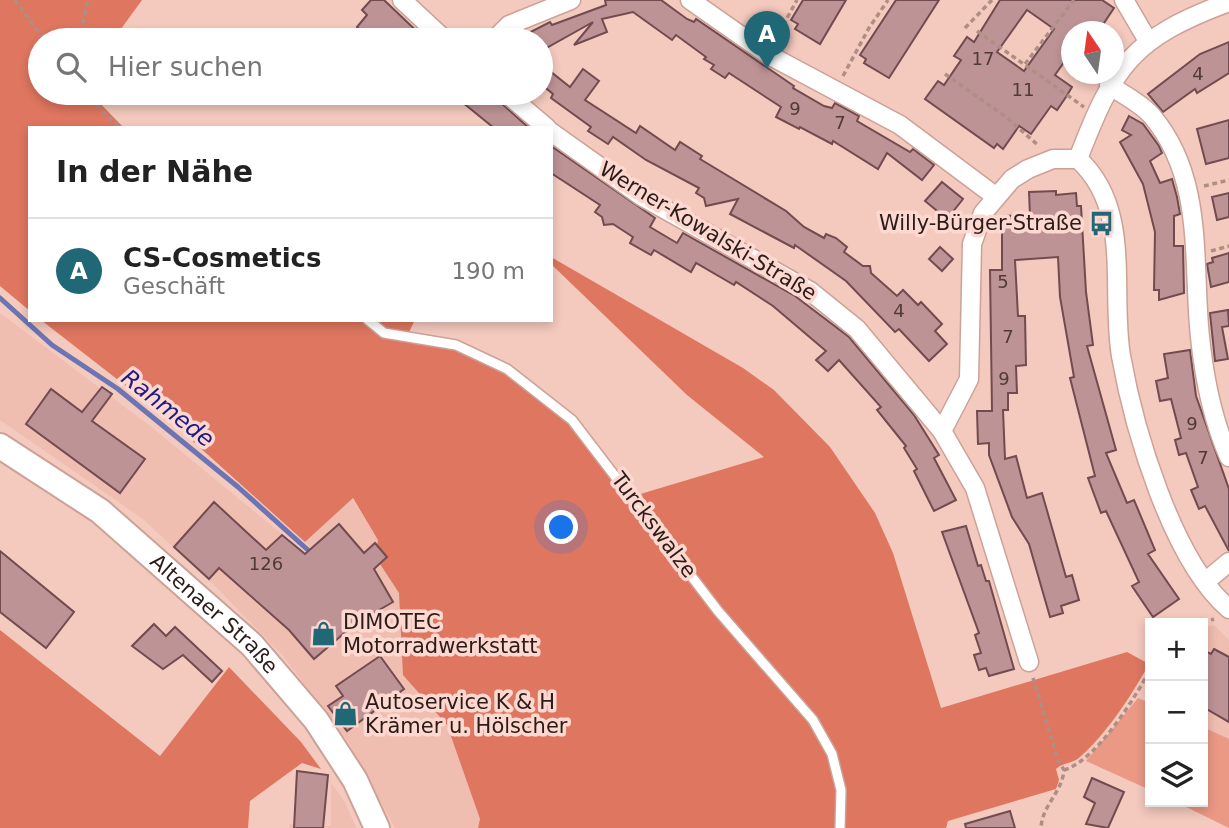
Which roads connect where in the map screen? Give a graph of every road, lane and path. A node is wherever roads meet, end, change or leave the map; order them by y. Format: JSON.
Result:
{"nodes":[{"id":1,"x":15,"y":0,"type":"edge"},
{"id":2,"x":88,"y":0,"type":"edge"},
{"id":3,"x":402,"y":0,"type":"edge"},
{"id":4,"x":570,"y":0,"type":"edge"},
{"id":5,"x":690,"y":0,"type":"edge"},
{"id":6,"x":797,"y":0,"type":"edge"},
{"id":7,"x":888,"y":0,"type":"edge"},
{"id":8,"x":992,"y":0,"type":"edge"},
{"id":9,"x":1074,"y":0,"type":"edge"},
{"id":10,"x":1124,"y":0,"type":"edge"},
{"id":11,"x":1229,"y":2,"type":"edge"},
{"id":12,"x":710,"y":6,"type":"edge"},
{"id":13,"x":35,"y":28,"type":"edge"},
{"id":14,"x":82,"y":28,"type":"edge"},
{"id":15,"x":433,"y":28,"type":"edge"},
{"id":16,"x":506,"y":28,"type":"edge"},
{"id":17,"x":965,"y":28,"type":"dead end"},
{"id":18,"x":977,"y":31,"type":"dead end"},
{"id":19,"x":1147,"y":41,"type":"junction"},
{"id":20,"x":767,"y":54,"type":"junction"},
{"id":21,"x":1025,"y":64,"type":"junction"},
{"id":22,"x":945,"y":74,"type":"dead end"},
{"id":23,"x":1108,"y":85,"type":"junction"},
{"id":24,"x":836,"y":90,"type":"junction"},
{"id":25,"x":96,"y":105,"type":"edge"},
{"id":26,"x":520,"y":105,"type":"edge"},
{"id":27,"x":1095,"y":114,"type":"junction"},
{"id":28,"x":118,"y":126,"type":"edge"},
{"id":29,"x":545,"y":126,"type":"edge"},
{"id":30,"x":553,"y":133,"type":"edge"},
{"id":31,"x":1053,"y":159,"type":"junction"},
{"id":32,"x":1078,"y":159,"type":"junction"},
{"id":33,"x":1229,"y":180,"type":"edge"},
{"id":34,"x":1188,"y":190,"type":"junction"},
{"id":35,"x":995,"y":196,"type":"junction"},
{"id":36,"x":370,"y":322,"type":"edge"},
{"id":37,"x":942,"y":431,"type":"junction"},
{"id":38,"x":0,"y":446,"type":"edge"},
{"id":39,"x":1229,"y":457,"type":"edge"},
{"id":40,"x":1229,"y":562,"type":"edge"},
{"id":41,"x":1205,"y":582,"type":"junction"},
{"id":42,"x":1229,"y":609,"type":"edge"},
{"id":43,"x":1029,"y":662,"type":"joint"},
{"id":44,"x":1145,"y":678,"type":"edge"},
{"id":45,"x":1064,"y":770,"type":"junction"},
{"id":46,"x":377,"y":828,"type":"edge"},
{"id":47,"x":840,"y":828,"type":"edge"},
{"id":48,"x":1041,"y":828,"type":"edge"}],
"edges":[{"from":1,"to":13,"type":"path"},
{"from":2,"to":14,"type":"path"},
{"from":3,"to":15,"type":"street"},
{"from":4,"to":16,"type":"street"},
{"from":5,"to":12,"type":"street"},
{"from":6,"to":20,"type":"path"},
{"from":7,"to":24,"type":"path"},
{"from":8,"to":17,"type":"path"},
{"from":9,"to":21,"type":"path"},
{"from":10,"to":19,"type":"street"},
{"from":11,"to":19,"type":"street"},
{"from":12,"to":20,"type":"street"},
{"from":18,"to":21,"type":"path"},
{"from":19,"to":23,"type":"street"},
{"from":20,"to":24,"type":"street"},
{"from":21,"to":27,"type":"path"},
{"from":22,"to":31,"type":"path"},
{"from":23,"to":27,"type":"street"},
{"from":23,"to":34,"type":"street"},
{"from":24,"to":35,"type":"street"},
{"from":25,"to":28,"type":"path"},
{"from":26,"to":29,"type":"street"},
{"from":27,"to":32,"type":"street"},
{"from":30,"to":37,"type":"street","name":"Werner-Kowalski-Straße"},
{"from":31,"to":32,"type":"street"},
{"from":31,"to":35,"type":"street"},
{"from":32,"to":41,"type":"street"},
{"from":33,"to":34,"type":"path"},
{"from":34,"to":39,"type":"street"},
{"from":35,"to":37,"type":"street"},
{"from":36,"to":47,"type":"lane","name":"Turckswalze"},
{"from":37,"to":43,"type":"street","name":"Werner-Kowalski-Straße"},
{"from":38,"to":46,"type":"main road","name":"Altenaer Straße"},
{"from":40,"to":41,"type":"street"},
{"from":41,"to":42,"type":"street"},
{"from":43,"to":45,"type":"path"},
{"from":44,"to":45,"type":"path"},
{"from":45,"to":48,"type":"path"}]}
